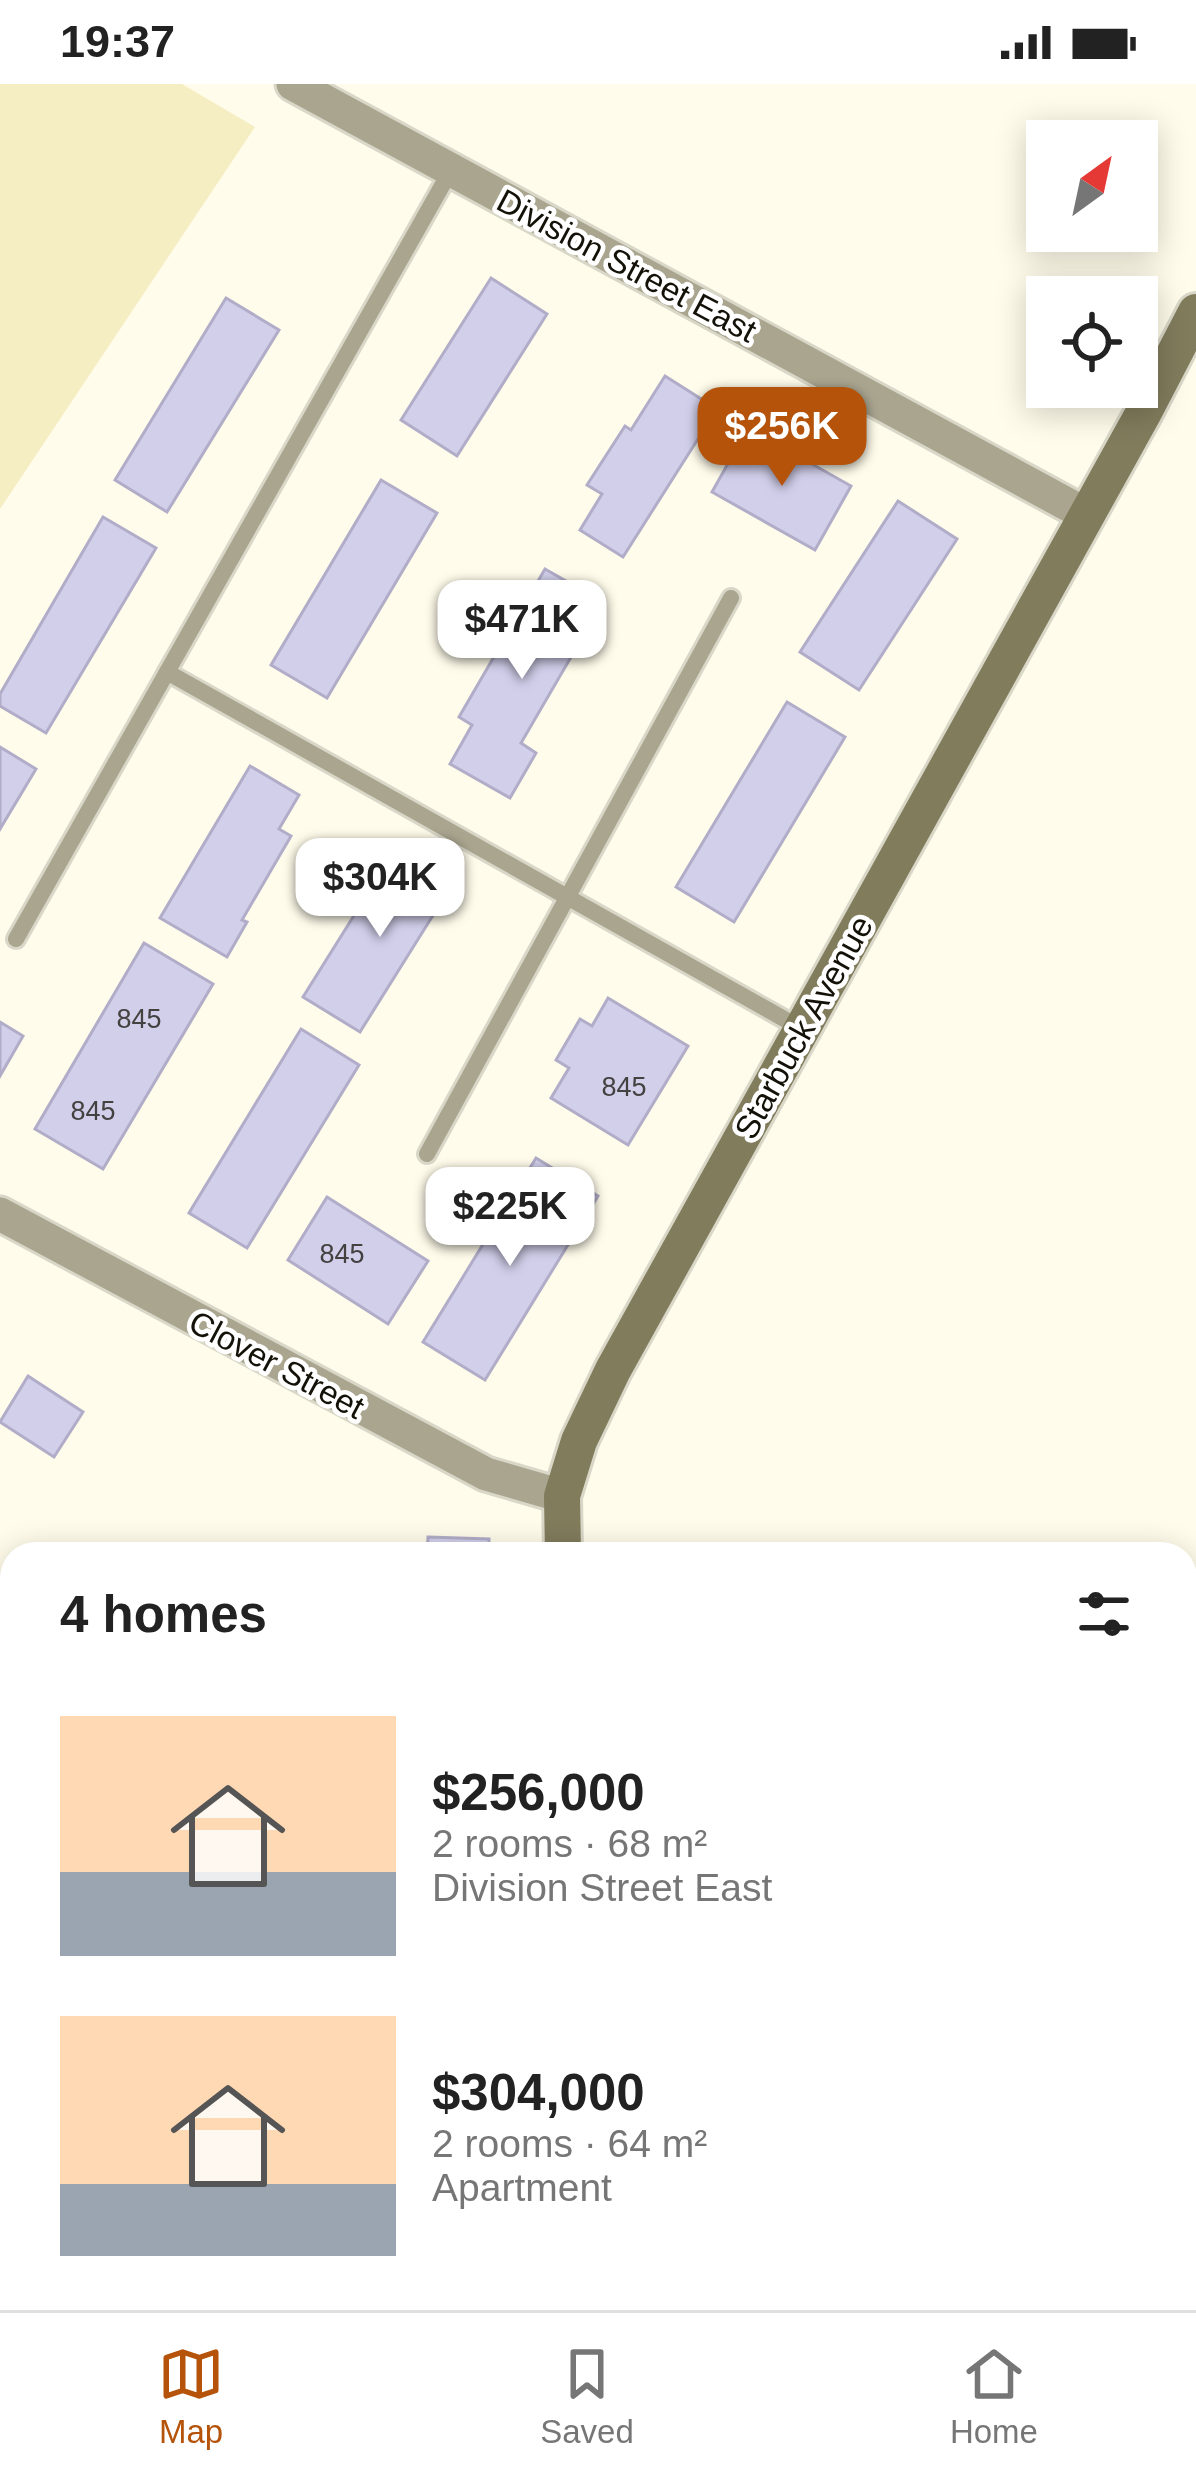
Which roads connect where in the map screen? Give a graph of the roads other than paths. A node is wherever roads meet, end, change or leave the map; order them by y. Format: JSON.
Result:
{"nodes":[{"id":1,"x":293,"y":84,"type":"edge"},
{"id":2,"x":451,"y":170,"type":"junction"},
{"id":3,"x":1196,"y":312,"type":"edge"},
{"id":4,"x":1087,"y":515,"type":"junction"},
{"id":5,"x":731,"y":598,"type":"dead end"},
{"id":6,"x":167,"y":672,"type":"junction"},
{"id":7,"x":567,"y":897,"type":"junction"},
{"id":8,"x":16,"y":939,"type":"dead end"},
{"id":9,"x":802,"y":1029,"type":"junction"},
{"id":10,"x":427,"y":1154,"type":"dead end"},
{"id":11,"x":0,"y":1214,"type":"edge"},
{"id":12,"x":562,"y":1496,"type":"junction"},
{"id":13,"x":563,"y":1542,"type":"edge"}],
"edges":[{"from":1,"to":2,"type":"street","name":"Division Street East"},
{"from":2,"to":4,"type":"street","name":"Division Street East"},
{"from":2,"to":6,"type":"lane"},
{"from":3,"to":4,"type":"street","name":"Starbuck Avenue"},
{"from":4,"to":9,"type":"street","name":"Starbuck Avenue"},
{"from":5,"to":7,"type":"lane"},
{"from":6,"to":7,"type":"lane"},
{"from":6,"to":8,"type":"lane"},
{"from":7,"to":9,"type":"lane"},
{"from":7,"to":10,"type":"lane"},
{"from":9,"to":12,"type":"street","name":"Starbuck Avenue"},
{"from":11,"to":12,"type":"street","name":"Clover Street"},
{"from":12,"to":13,"type":"street","name":"Starbuck Avenue"}]}
